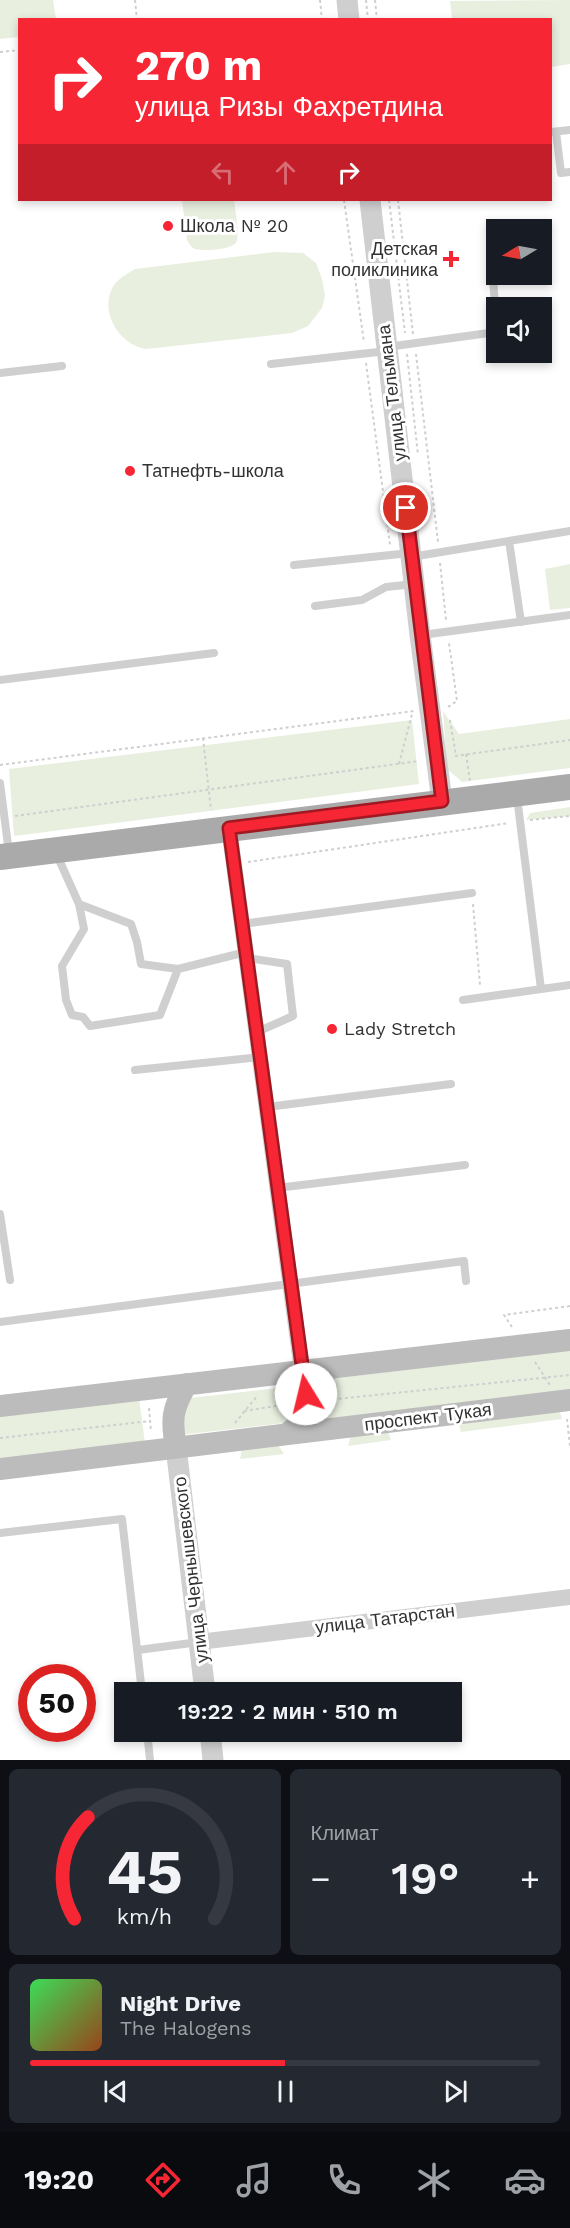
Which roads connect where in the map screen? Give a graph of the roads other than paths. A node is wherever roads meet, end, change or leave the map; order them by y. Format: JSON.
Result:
{"nodes":[{"id":1,"x":347,"y":0,"type":"edge"},
{"id":2,"x":350,"y":18,"type":"edge"},
{"id":3,"x":570,"y":130,"type":"edge"},
{"id":4,"x":553,"y":132,"type":"edge"},
{"id":5,"x":570,"y":172,"type":"edge"},
{"id":6,"x":370,"y":201,"type":"edge"},
{"id":7,"x":486,"y":334,"type":"edge"},
{"id":8,"x":399,"y":347,"type":"junction"},
{"id":9,"x":271,"y":364,"type":"dead end"},
{"id":10,"x":62,"y":366,"type":"dead end"},
{"id":11,"x":0,"y":373,"type":"edge"},
{"id":12,"x":570,"y":531,"type":"edge"},
{"id":13,"x":509,"y":541,"type":"junction"},
{"id":14,"x":411,"y":555,"type":"junction"},
{"id":15,"x":294,"y":565,"type":"dead end"},
{"id":16,"x":414,"y":584,"type":"junction"},
{"id":17,"x":315,"y":606,"type":"dead end"},
{"id":18,"x":570,"y":615,"type":"edge"},
{"id":19,"x":521,"y":622,"type":"junction"},
{"id":20,"x":420,"y":635,"type":"junction"},
{"id":21,"x":214,"y":653,"type":"dead end"},
{"id":22,"x":0,"y":680,"type":"edge"},
{"id":23,"x":0,"y":783,"type":"edge"},
{"id":24,"x":570,"y":786,"type":"edge"},
{"id":25,"x":516,"y":793,"type":"junction"},
{"id":26,"x":442,"y":801,"type":"junction"},
{"id":27,"x":220,"y":822,"type":"junction"},
{"id":28,"x":55,"y":850,"type":"junction"},
{"id":29,"x":5,"y":857,"type":"edge"},
{"id":30,"x":472,"y":893,"type":"road end"},
{"id":31,"x":79,"y":904,"type":"junction"},
{"id":32,"x":242,"y":924,"type":"junction"},
{"id":33,"x":246,"y":955,"type":"junction"},
{"id":34,"x":178,"y":969,"type":"junction"},
{"id":35,"x":570,"y":985,"type":"edge"},
{"id":36,"x":541,"y":989,"type":"junction"},
{"id":37,"x":463,"y":1000,"type":"dead end"},
{"id":38,"x":257,"y":1032,"type":"junction"},
{"id":39,"x":260,"y":1057,"type":"junction"},
{"id":40,"x":135,"y":1070,"type":"dead end"},
{"id":41,"x":452,"y":1084,"type":"dead end"},
{"id":42,"x":267,"y":1107,"type":"junction"},
{"id":43,"x":465,"y":1165,"type":"dead end"},
{"id":44,"x":277,"y":1188,"type":"junction"},
{"id":45,"x":0,"y":1214,"type":"edge"},
{"id":46,"x":10,"y":1280,"type":"dead end"},
{"id":47,"x":466,"y":1281,"type":"dead end"},
{"id":48,"x":290,"y":1285,"type":"junction"},
{"id":49,"x":0,"y":1322,"type":"edge"},
{"id":50,"x":570,"y":1340,"type":"edge"},
{"id":51,"x":302,"y":1371,"type":"junction"},
{"id":52,"x":187,"y":1384,"type":"junction"},
{"id":53,"x":0,"y":1406,"type":"edge"},
{"id":54,"x":568,"y":1409,"type":"edge"},
{"id":55,"x":287,"y":1434,"type":"junction"},
{"id":56,"x":176,"y":1448,"type":"junction"},
{"id":57,"x":0,"y":1468,"type":"edge"},
{"id":58,"x":0,"y":1533,"type":"edge"},
{"id":59,"x":570,"y":1597,"type":"edge"},
{"id":60,"x":199,"y":1642,"type":"junction"},
{"id":61,"x":138,"y":1650,"type":"junction"},
{"id":62,"x":141,"y":1682,"type":"edge"},
{"id":63,"x":204,"y":1682,"type":"edge"},
{"id":64,"x":148,"y":1742,"type":"edge"},
{"id":65,"x":211,"y":1742,"type":"edge"},
{"id":66,"x":150,"y":1760,"type":"edge"},
{"id":67,"x":213,"y":1760,"type":"edge"}],
"edges":[{"from":1,"to":2,"type":"street"},
{"from":3,"to":4,"type":"lane"},
{"from":4,"to":5,"type":"lane"},
{"from":6,"to":8,"type":"street","name":"улица Тельмана"},
{"from":7,"to":8,"type":"lane"},
{"from":8,"to":9,"type":"lane"},
{"from":8,"to":14,"type":"street","name":"улица Тельмана"},
{"from":10,"to":11,"type":"lane"},
{"from":12,"to":13,"type":"lane"},
{"from":13,"to":14,"type":"lane"},
{"from":13,"to":19,"type":"lane"},
{"from":14,"to":15,"type":"lane"},
{"from":14,"to":16,"type":"street","name":"улица Тельмана"},
{"from":16,"to":17,"type":"lane"},
{"from":16,"to":20,"type":"street","name":"улица Тельмана"},
{"from":18,"to":19,"type":"lane"},
{"from":19,"to":20,"type":"lane"},
{"from":20,"to":26,"type":"street","name":"улица Тельмана"},
{"from":21,"to":22,"type":"lane"},
{"from":23,"to":29,"type":"lane"},
{"from":24,"to":25,"type":"main road"},
{"from":25,"to":26,"type":"main road"},
{"from":25,"to":36,"type":"lane"},
{"from":26,"to":27,"type":"main road"},
{"from":27,"to":28,"type":"main road"},
{"from":27,"to":32,"type":"street"},
{"from":28,"to":29,"type":"main road"},
{"from":28,"to":31,"type":"lane"},
{"from":30,"to":32,"type":"lane"},
{"from":31,"to":34,"type":"lane"},
{"from":31,"to":34,"type":"lane"},
{"from":32,"to":33,"type":"street"},
{"from":33,"to":34,"type":"lane"},
{"from":33,"to":38,"type":"street"},
{"from":33,"to":38,"type":"lane"},
{"from":35,"to":36,"type":"lane"},
{"from":36,"to":37,"type":"lane"},
{"from":38,"to":39,"type":"street"},
{"from":39,"to":40,"type":"lane"},
{"from":39,"to":42,"type":"street"},
{"from":41,"to":42,"type":"lane"},
{"from":42,"to":44,"type":"street"},
{"from":43,"to":44,"type":"lane"},
{"from":44,"to":48,"type":"street"},
{"from":45,"to":46,"type":"lane"},
{"from":47,"to":48,"type":"lane"},
{"from":48,"to":49,"type":"lane"},
{"from":48,"to":51,"type":"street"},
{"from":50,"to":51,"type":"main road"},
{"from":51,"to":52,"type":"main road"},
{"from":51,"to":55,"type":"main road"},
{"from":52,"to":53,"type":"main road"},
{"from":52,"to":56,"type":"main road"},
{"from":54,"to":55,"type":"main road","name":"проспект Тукая"},
{"from":55,"to":56,"type":"main road","name":"проспект Тукая"},
{"from":56,"to":57,"type":"main road","name":"проспект Тукая"},
{"from":56,"to":60,"type":"street","name":"улица Чернышевского"},
{"from":58,"to":61,"type":"lane"},
{"from":59,"to":60,"type":"street","name":"улица Татарстан"},
{"from":60,"to":61,"type":"lane"},
{"from":60,"to":63,"type":"street","name":"улица Чернышевского"},
{"from":61,"to":62,"type":"lane"},
{"from":64,"to":66,"type":"lane"},
{"from":65,"to":67,"type":"street"}]}
